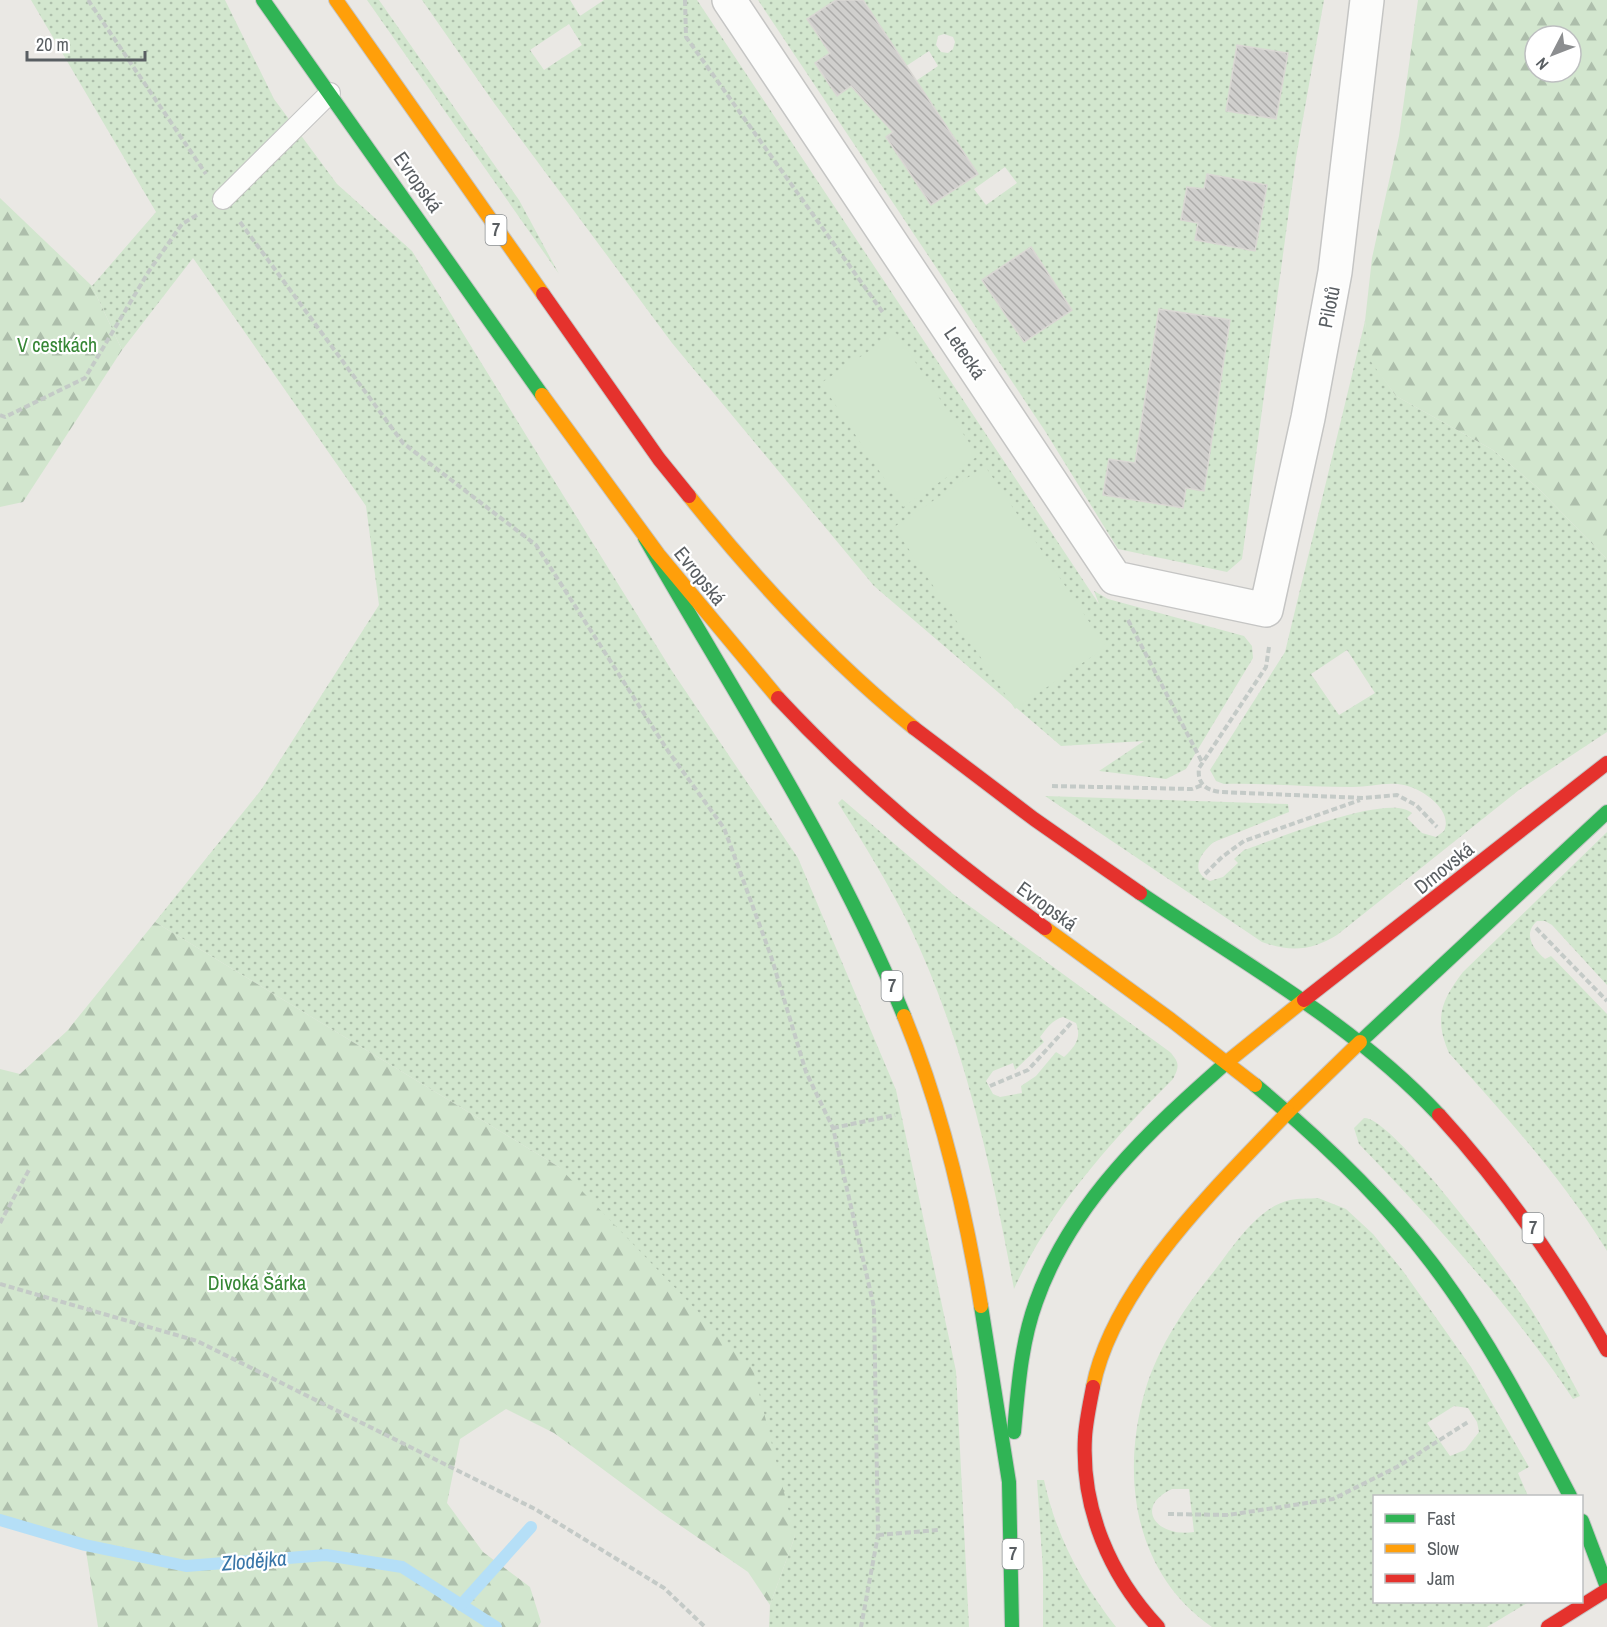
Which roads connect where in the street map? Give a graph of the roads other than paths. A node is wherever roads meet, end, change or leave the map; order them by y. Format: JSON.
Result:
{"nodes":[{"id":1,"x":263,"y":0,"type":"edge"},
{"id":2,"x":336,"y":0,"type":"edge"},
{"id":3,"x":729,"y":0,"type":"edge"},
{"id":4,"x":1367,"y":0,"type":"edge"},
{"id":5,"x":330,"y":93,"type":"junction"},
{"id":6,"x":223,"y":199,"type":"road end"},
{"id":7,"x":645,"y":538,"type":"junction"},
{"id":8,"x":1266,"y":610,"type":"joint"},
{"id":9,"x":1607,"y":763,"type":"edge"},
{"id":10,"x":1607,"y":812,"type":"edge"},
{"id":11,"x":1304,"y":1000,"type":"junction"},
{"id":12,"x":1360,"y":1042,"type":"junction"},
{"id":13,"x":1227,"y":1062,"type":"junction"},
{"id":14,"x":1288,"y":1113,"type":"junction"},
{"id":15,"x":1607,"y":1350,"type":"edge"},
{"id":16,"x":1009,"y":1482,"type":"junction"},
{"id":17,"x":1569,"y":1495,"type":"edge"},
{"id":18,"x":1583,"y":1526,"type":"edge"},
{"id":19,"x":1607,"y":1589,"type":"edge"},
{"id":20,"x":1012,"y":1627,"type":"edge"},
{"id":21,"x":1158,"y":1627,"type":"edge"},
{"id":22,"x":1548,"y":1627,"type":"edge"}],
"edges":[{"from":1,"to":5,"type":"main road","name":"Evropská","number":"7"},
{"from":2,"to":11,"type":"main road","name":"Evropská","number":"7"},
{"from":3,"to":8,"type":"street","name":"Letecká"},
{"from":4,"to":8,"type":"street","name":"Pilotů"},
{"from":5,"to":6,"type":"lane"},
{"from":5,"to":7,"type":"main road","name":"Evropská","number":"7"},
{"from":7,"to":13,"type":"main road","name":"Evropská"},
{"from":7,"to":16,"type":"main road","number":"7"},
{"from":9,"to":11,"type":"main road","name":"Drnovská"},
{"from":10,"to":12,"type":"main road"},
{"from":11,"to":12,"type":"main road","number":"7"},
{"from":11,"to":13,"type":"main road","name":"Drnovská"},
{"from":12,"to":14,"type":"main road"},
{"from":12,"to":15,"type":"main road","number":"7"},
{"from":13,"to":14,"type":"main road","name":"Evropská"},
{"from":13,"to":16,"type":"main road","name":"Drnovská"},
{"from":14,"to":17,"type":"main road","name":"Evropská"},
{"from":14,"to":21,"type":"main road"},
{"from":16,"to":20,"type":"main road","number":"7"},
{"from":18,"to":19,"type":"main road"},
{"from":19,"to":22,"type":"main road"}]}
